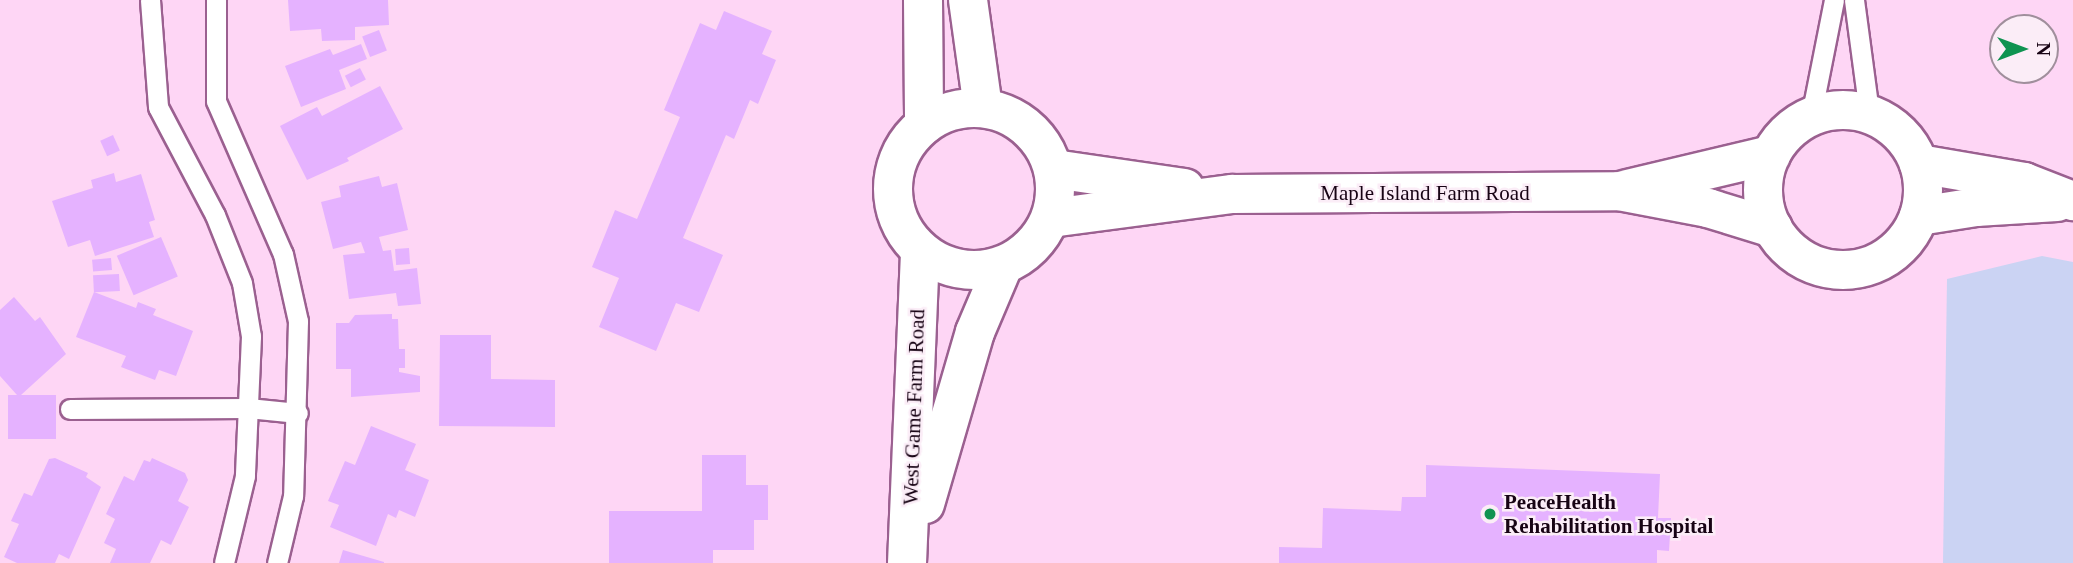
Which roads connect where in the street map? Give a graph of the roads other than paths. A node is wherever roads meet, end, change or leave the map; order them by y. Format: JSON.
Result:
{"nodes":[{"id":1,"x":150,"y":0,"type":"edge"},
{"id":2,"x":216,"y":0,"type":"edge"},
{"id":3,"x":923,"y":0,"type":"edge"},
{"id":4,"x":968,"y":0,"type":"edge"},
{"id":5,"x":1835,"y":0,"type":"edge"},
{"id":6,"x":1854,"y":0,"type":"edge"},
{"id":7,"x":983,"y":108,"type":"junction"},
{"id":8,"x":1869,"y":113,"type":"junction"},
{"id":9,"x":1811,"y":116,"type":"junction"},
{"id":10,"x":924,"y":125,"type":"junction"},
{"id":11,"x":1771,"y":155,"type":"junction"},
{"id":12,"x":1919,"y":164,"type":"junction"},
{"id":13,"x":1054,"y":169,"type":"junction"},
{"id":14,"x":1619,"y":191,"type":"junction"},
{"id":15,"x":1232,"y":194,"type":"junction"},
{"id":16,"x":2073,"y":201,"type":"edge"},
{"id":17,"x":1919,"y":216,"type":"junction"},
{"id":18,"x":1051,"y":218,"type":"junction"},
{"id":19,"x":1773,"y":228,"type":"junction"},
{"id":20,"x":920,"y":250,"type":"junction"},
{"id":21,"x":1003,"y":265,"type":"junction"},
{"id":22,"x":248,"y":408,"type":"junction"},
{"id":23,"x":70,"y":409,"type":"dead end"},
{"id":24,"x":298,"y":412,"type":"junction"},
{"id":25,"x":224,"y":563,"type":"edge"},
{"id":26,"x":277,"y":563,"type":"edge"},
{"id":27,"x":908,"y":563,"type":"edge"}],
"edges":[{"from":1,"to":22,"type":"lane"},
{"from":2,"to":24,"type":"lane"},
{"from":3,"to":10,"type":"street"},
{"from":4,"to":7,"type":"street"},
{"from":5,"to":9,"type":"lane"},
{"from":6,"to":8,"type":"lane"},
{"from":7,"to":10,"type":"street"},
{"from":7,"to":13,"type":"street"},
{"from":8,"to":9,"type":"street"},
{"from":8,"to":12,"type":"street"},
{"from":9,"to":11,"type":"street"},
{"from":10,"to":20,"type":"street"},
{"from":11,"to":14,"type":"street","name":"Maple Island Farm Road"},
{"from":11,"to":19,"type":"street"},
{"from":12,"to":16,"type":"street"},
{"from":12,"to":17,"type":"street"},
{"from":13,"to":15,"type":"street","name":"Maple Island Farm Road"},
{"from":13,"to":18,"type":"street"},
{"from":14,"to":15,"type":"street","name":"Maple Island Farm Road"},
{"from":14,"to":19,"type":"street","name":"Maple Island Farm Road"},
{"from":15,"to":18,"type":"street","name":"Maple Island Farm Road"},
{"from":16,"to":17,"type":"street"},
{"from":17,"to":19,"type":"street"},
{"from":18,"to":21,"type":"street"},
{"from":20,"to":21,"type":"street"},
{"from":20,"to":27,"type":"street","name":"West Game Farm Road"},
{"from":21,"to":27,"type":"street","name":"West Game Farm Road"},
{"from":22,"to":23,"type":"lane"},
{"from":22,"to":24,"type":"lane"},
{"from":22,"to":25,"type":"lane"},
{"from":24,"to":26,"type":"lane"}]}
